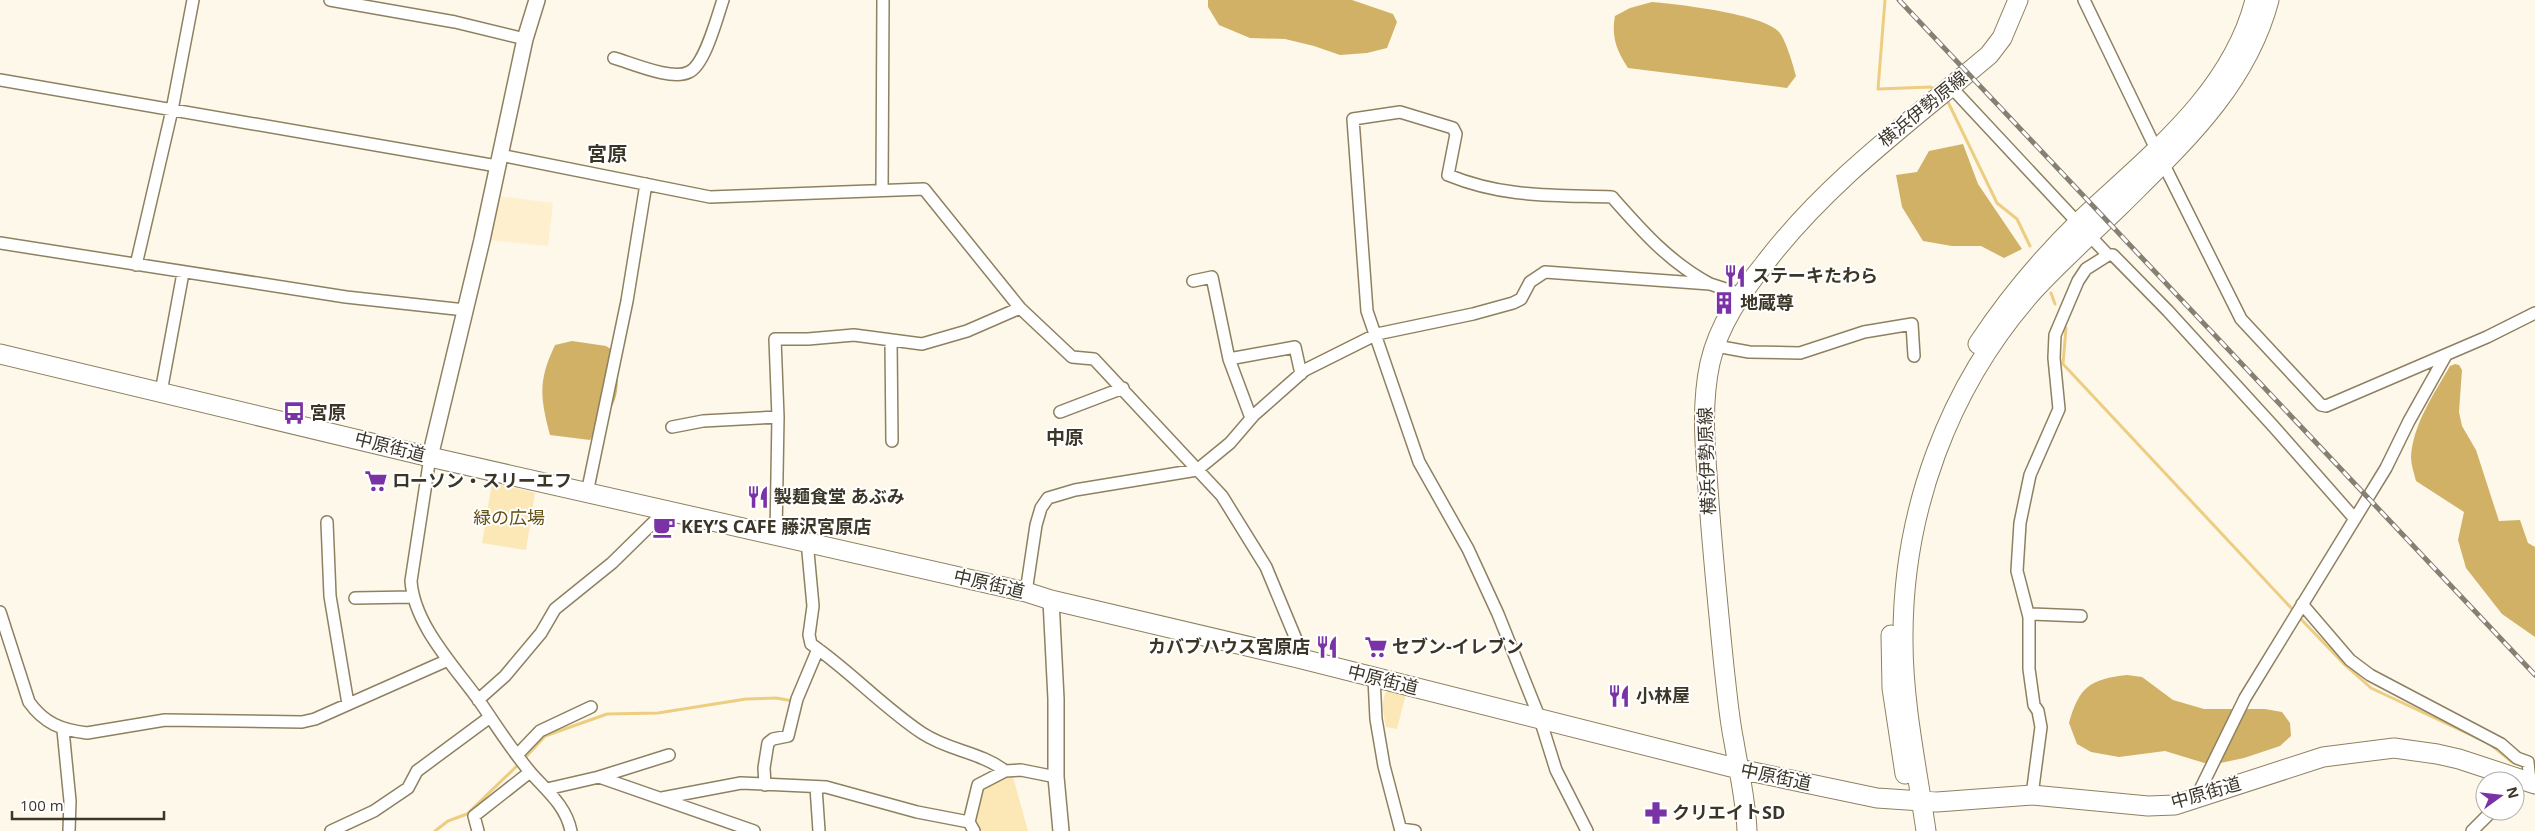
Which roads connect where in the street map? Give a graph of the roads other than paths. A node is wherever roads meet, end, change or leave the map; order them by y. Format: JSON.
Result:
{"nodes":[{"id":1,"x":193,"y":0,"type":"edge"},
{"id":2,"x":330,"y":0,"type":"edge"},
{"id":3,"x":537,"y":0,"type":"edge"},
{"id":4,"x":724,"y":0,"type":"edge"},
{"id":5,"x":883,"y":0,"type":"edge"},
{"id":6,"x":2018,"y":0,"type":"edge"},
{"id":7,"x":2084,"y":0,"type":"edge"},
{"id":8,"x":2255,"y":0,"type":"edge"},
{"id":9,"x":2269,"y":0,"type":"edge"},
{"id":10,"x":2249,"y":36,"type":"junction"},
{"id":11,"x":525,"y":39,"type":"junction"},
{"id":12,"x":614,"y":58,"type":"dead end"},
{"id":13,"x":0,"y":80,"type":"edge"},
{"id":14,"x":1944,"y":92,"type":"junction"},
{"id":15,"x":172,"y":110,"type":"junction"},
{"id":16,"x":2160,"y":156,"type":"junction"},
{"id":17,"x":499,"y":161,"type":"junction"},
{"id":18,"x":646,"y":184,"type":"junction"},
{"id":19,"x":882,"y":189,"type":"junction"},
{"id":20,"x":2084,"y":229,"type":"junction"},
{"id":21,"x":0,"y":243,"type":"edge"},
{"id":22,"x":2108,"y":255,"type":"junction"},
{"id":23,"x":136,"y":265,"type":"junction"},
{"id":24,"x":183,"y":273,"type":"junction"},
{"id":25,"x":1193,"y":280,"type":"dead end"},
{"id":26,"x":1710,"y":284,"type":"junction"},
{"id":27,"x":1741,"y":294,"type":"junction"},
{"id":28,"x":1020,"y":308,"type":"junction"},
{"id":29,"x":465,"y":310,"type":"junction"},
{"id":30,"x":2535,"y":313,"type":"edge"},
{"id":31,"x":1377,"y":334,"type":"junction"},
{"id":32,"x":891,"y":341,"type":"junction"},
{"id":33,"x":1716,"y":346,"type":"junction"},
{"id":34,"x":0,"y":354,"type":"edge"},
{"id":35,"x":2446,"y":355,"type":"junction"},
{"id":36,"x":1914,"y":356,"type":"dead end"},
{"id":37,"x":1229,"y":359,"type":"junction"},
{"id":38,"x":1301,"y":374,"type":"junction"},
{"id":39,"x":1123,"y":388,"type":"junction"},
{"id":40,"x":161,"y":392,"type":"junction"},
{"id":41,"x":1060,"y":412,"type":"dead end"},
{"id":42,"x":778,"y":417,"type":"junction"},
{"id":43,"x":1251,"y":418,"type":"junction"},
{"id":44,"x":672,"y":427,"type":"dead end"},
{"id":45,"x":892,"y":441,"type":"dead end"},
{"id":46,"x":430,"y":457,"type":"junction"},
{"id":47,"x":1197,"y":470,"type":"junction"},
{"id":48,"x":587,"y":493,"type":"junction"},
{"id":49,"x":666,"y":510,"type":"junction"},
{"id":50,"x":2355,"y":519,"type":"junction"},
{"id":51,"x":327,"y":522,"type":"dead end"},
{"id":52,"x":776,"y":534,"type":"junction"},
{"id":53,"x":807,"y":541,"type":"junction"},
{"id":54,"x":1026,"y":592,"type":"junction"},
{"id":55,"x":412,"y":597,"type":"junction"},
{"id":56,"x":355,"y":598,"type":"dead end"},
{"id":57,"x":1051,"y":600,"type":"junction"},
{"id":58,"x":2299,"y":609,"type":"junction"},
{"id":59,"x":0,"y":612,"type":"edge"},
{"id":60,"x":2029,"y":614,"type":"junction"},
{"id":61,"x":2081,"y":616,"type":"dead end"},
{"id":62,"x":818,"y":649,"type":"junction"},
{"id":63,"x":1298,"y":658,"type":"junction"},
{"id":64,"x":448,"y":660,"type":"junction"},
{"id":65,"x":1374,"y":678,"type":"junction"},
{"id":66,"x":478,"y":700,"type":"junction"},
{"id":67,"x":348,"y":704,"type":"junction"},
{"id":68,"x":591,"y":707,"type":"dead end"},
{"id":69,"x":490,"y":717,"type":"junction"},
{"id":70,"x":1540,"y":719,"type":"junction"},
{"id":71,"x":63,"y":730,"type":"junction"},
{"id":72,"x":669,"y":755,"type":"dead end"},
{"id":73,"x":523,"y":762,"type":"junction"},
{"id":74,"x":1740,"y":769,"type":"junction"},
{"id":75,"x":1005,"y":771,"type":"junction"},
{"id":76,"x":599,"y":777,"type":"junction"},
{"id":77,"x":1056,"y":777,"type":"junction"},
{"id":78,"x":2526,"y":778,"type":"edge"},
{"id":79,"x":765,"y":784,"type":"junction"},
{"id":80,"x":816,"y":786,"type":"junction"},
{"id":81,"x":547,"y":789,"type":"junction"},
{"id":82,"x":2032,"y":795,"type":"junction"},
{"id":83,"x":662,"y":798,"type":"junction"},
{"id":84,"x":2195,"y":800,"type":"junction"},
{"id":85,"x":1915,"y":801,"type":"junction"},
{"id":86,"x":2482,"y":821,"type":"edge"},
{"id":87,"x":971,"y":826,"type":"edge"},
{"id":88,"x":1401,"y":830,"type":"edge"},
{"id":89,"x":69,"y":831,"type":"edge"},
{"id":90,"x":331,"y":831,"type":"edge"},
{"id":91,"x":478,"y":831,"type":"edge"},
{"id":92,"x":571,"y":831,"type":"edge"},
{"id":93,"x":754,"y":831,"type":"edge"},
{"id":94,"x":819,"y":831,"type":"edge"},
{"id":95,"x":1061,"y":831,"type":"edge"},
{"id":96,"x":1415,"y":831,"type":"edge"},
{"id":97,"x":1587,"y":831,"type":"edge"},
{"id":98,"x":1747,"y":831,"type":"edge"},
{"id":99,"x":1913,"y":831,"type":"edge"},
{"id":100,"x":1926,"y":831,"type":"edge"},
{"id":101,"x":2472,"y":831,"type":"edge"}],
"edges":[{"from":1,"to":15,"type":"street"},
{"from":2,"to":11,"type":"street"},
{"from":3,"to":11,"type":"street"},
{"from":4,"to":12,"type":"street"},
{"from":5,"to":19,"type":"street"},
{"from":6,"to":14,"type":"main road","name":"横浜伊勢原線"},
{"from":7,"to":16,"type":"street"},
{"from":8,"to":10,"type":"main road"},
{"from":9,"to":10,"type":"main road"},
{"from":10,"to":16,"type":"main road"},
{"from":11,"to":17,"type":"street"},
{"from":13,"to":15,"type":"street"},
{"from":14,"to":20,"type":"street"},
{"from":14,"to":27,"type":"main road","name":"横浜伊勢原線"},
{"from":15,"to":17,"type":"street"},
{"from":15,"to":23,"type":"street"},
{"from":16,"to":20,"type":"main road"},
{"from":16,"to":35,"type":"street"},
{"from":17,"to":18,"type":"street"},
{"from":17,"to":29,"type":"street"},
{"from":18,"to":19,"type":"street"},
{"from":18,"to":48,"type":"street"},
{"from":19,"to":28,"type":"street"},
{"from":20,"to":22,"type":"street"},
{"from":20,"to":85,"type":"main road"},
{"from":21,"to":23,"type":"street"},
{"from":22,"to":50,"type":"street"},
{"from":22,"to":60,"type":"street"},
{"from":23,"to":24,"type":"street"},
{"from":24,"to":29,"type":"street"},
{"from":24,"to":40,"type":"street"},
{"from":25,"to":37,"type":"street"},
{"from":26,"to":27,"type":"street"},
{"from":26,"to":31,"type":"street"},
{"from":26,"to":31,"type":"street"},
{"from":27,"to":33,"type":"main road","name":"横浜伊勢原線"},
{"from":28,"to":32,"type":"street"},
{"from":28,"to":39,"type":"street"},
{"from":29,"to":46,"type":"street"},
{"from":30,"to":35,"type":"street"},
{"from":31,"to":38,"type":"street"},
{"from":31,"to":70,"type":"street"},
{"from":32,"to":42,"type":"street"},
{"from":32,"to":45,"type":"street"},
{"from":33,"to":36,"type":"street"},
{"from":33,"to":74,"type":"main road","name":"横浜伊勢原線"},
{"from":34,"to":40,"type":"main road","name":"中原街道"},
{"from":35,"to":50,"type":"street"},
{"from":37,"to":38,"type":"street"},
{"from":37,"to":43,"type":"street"},
{"from":38,"to":43,"type":"street"},
{"from":39,"to":41,"type":"street"},
{"from":39,"to":47,"type":"street"},
{"from":40,"to":46,"type":"main road","name":"中原街道"},
{"from":42,"to":44,"type":"street"},
{"from":42,"to":52,"type":"street"},
{"from":43,"to":47,"type":"street"},
{"from":46,"to":48,"type":"main road","name":"中原街道"},
{"from":46,"to":55,"type":"street"},
{"from":47,"to":54,"type":"street"},
{"from":47,"to":63,"type":"street"},
{"from":48,"to":49,"type":"main road","name":"中原街道"},
{"from":49,"to":52,"type":"main road","name":"中原街道"},
{"from":49,"to":66,"type":"street"},
{"from":50,"to":58,"type":"street"},
{"from":51,"to":67,"type":"street"},
{"from":52,"to":53,"type":"main road","name":"中原街道"},
{"from":53,"to":54,"type":"main road","name":"中原街道"},
{"from":53,"to":62,"type":"street"},
{"from":54,"to":57,"type":"main road","name":"中原街道"},
{"from":55,"to":56,"type":"street"},
{"from":55,"to":64,"type":"street"},
{"from":57,"to":63,"type":"main road","name":"中原街道"},
{"from":57,"to":77,"type":"street"},
{"from":58,"to":78,"type":"street"},
{"from":58,"to":84,"type":"street"},
{"from":59,"to":71,"type":"street"},
{"from":60,"to":61,"type":"street"},
{"from":60,"to":82,"type":"street"},
{"from":62,"to":75,"type":"street"},
{"from":62,"to":79,"type":"street"},
{"from":63,"to":65,"type":"main road","name":"中原街道"},
{"from":64,"to":66,"type":"street"},
{"from":64,"to":67,"type":"street"},
{"from":65,"to":70,"type":"main road","name":"中原街道"},
{"from":65,"to":88,"type":"street"},
{"from":66,"to":69,"type":"street"},
{"from":67,"to":71,"type":"street"},
{"from":68,"to":73,"type":"street"},
{"from":69,"to":73,"type":"street"},
{"from":69,"to":90,"type":"street"},
{"from":70,"to":74,"type":"main road","name":"中原街道"},
{"from":70,"to":97,"type":"street"},
{"from":71,"to":89,"type":"street"},
{"from":72,"to":76,"type":"street"},
{"from":73,"to":81,"type":"street"},
{"from":73,"to":91,"type":"street"},
{"from":74,"to":85,"type":"main road","name":"中原街道"},
{"from":74,"to":98,"type":"main road","name":"横浜伊勢原線"},
{"from":75,"to":77,"type":"street"},
{"from":75,"to":87,"type":"street"},
{"from":76,"to":81,"type":"street"},
{"from":76,"to":83,"type":"street"},
{"from":77,"to":95,"type":"street"},
{"from":78,"to":84,"type":"main road","name":"中原街道"},
{"from":79,"to":80,"type":"street"},
{"from":79,"to":83,"type":"street"},
{"from":80,"to":87,"type":"street"},
{"from":80,"to":94,"type":"street"},
{"from":81,"to":92,"type":"street"},
{"from":82,"to":84,"type":"main road","name":"中原街道"},
{"from":82,"to":85,"type":"main road","name":"中原街道"},
{"from":83,"to":93,"type":"street"},
{"from":85,"to":99,"type":"main road"},
{"from":85,"to":100,"type":"main road"},
{"from":86,"to":101,"type":"street"},
{"from":88,"to":96,"type":"street"}]}
